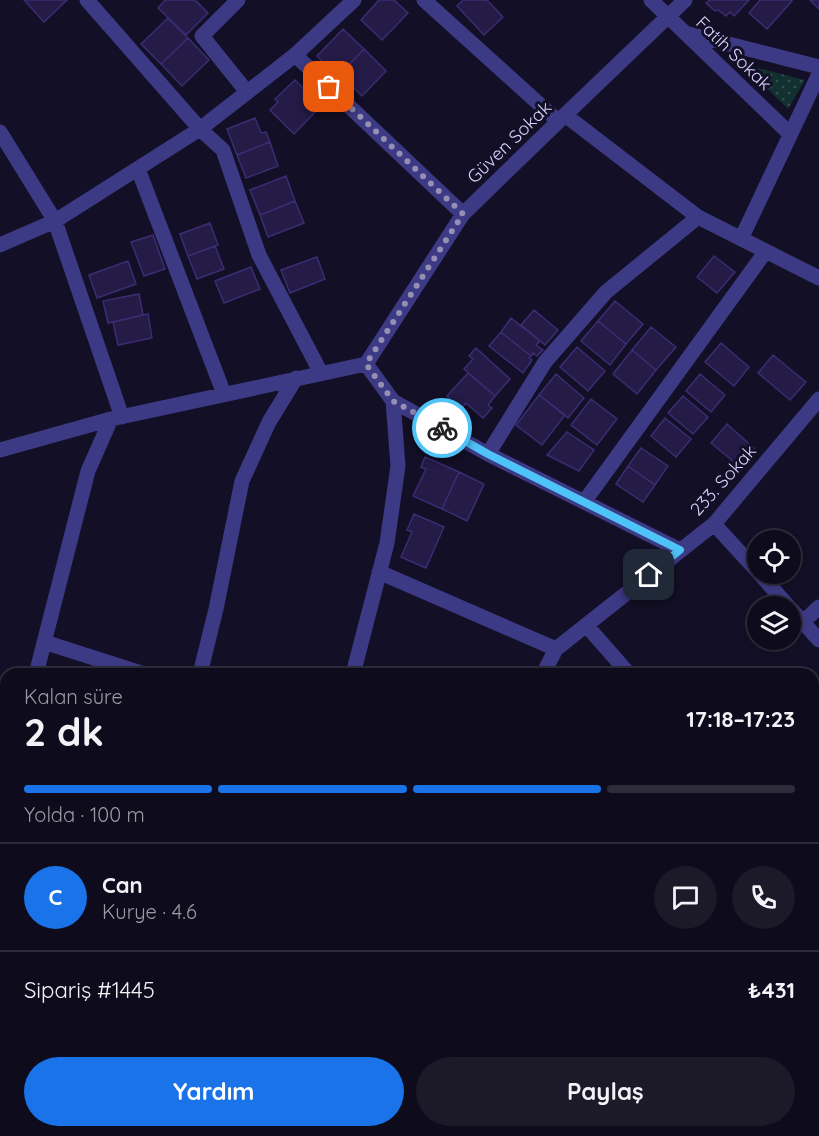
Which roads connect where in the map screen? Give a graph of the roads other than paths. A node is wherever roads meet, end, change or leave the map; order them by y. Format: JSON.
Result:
{"nodes":[{"id":1,"x":87,"y":0,"type":"edge"},
{"id":2,"x":238,"y":0,"type":"edge"},
{"id":3,"x":354,"y":0,"type":"edge"},
{"id":4,"x":424,"y":0,"type":"edge"},
{"id":5,"x":651,"y":0,"type":"edge"},
{"id":6,"x":685,"y":0,"type":"edge"},
{"id":7,"x":668,"y":17,"type":"junction"},
{"id":8,"x":686,"y":33,"type":"junction"},
{"id":9,"x":295,"y":55,"type":"junction"},
{"id":10,"x":819,"y":67,"type":"edge"},
{"id":11,"x":819,"y":74,"type":"edge"},
{"id":12,"x":247,"y":92,"type":"junction"},
{"id":13,"x":561,"y":118,"type":"junction"},
{"id":14,"x":200,"y":129,"type":"junction"},
{"id":15,"x":0,"y":132,"type":"edge"},
{"id":16,"x":790,"y":134,"type":"junction"},
{"id":17,"x":138,"y":169,"type":"junction"},
{"id":18,"x":463,"y":214,"type":"junction"},
{"id":19,"x":698,"y":217,"type":"junction"},
{"id":20,"x":55,"y":221,"type":"junction"},
{"id":21,"x":741,"y":239,"type":"junction"},
{"id":22,"x":0,"y":245,"type":"edge"},
{"id":23,"x":766,"y":251,"type":"junction"},
{"id":24,"x":819,"y":278,"type":"edge"},
{"id":25,"x":366,"y":364,"type":"junction"},
{"id":26,"x":321,"y":373,"type":"junction"},
{"id":27,"x":296,"y":378,"type":"junction"},
{"id":28,"x":224,"y":394,"type":"junction"},
{"id":29,"x":819,"y":399,"type":"edge"},
{"id":30,"x":393,"y":401,"type":"junction"},
{"id":31,"x":116,"y":418,"type":"junction"},
{"id":32,"x":0,"y":450,"type":"edge"},
{"id":33,"x":488,"y":454,"type":"junction"},
{"id":34,"x":584,"y":502,"type":"junction"},
{"id":35,"x":714,"y":524,"type":"junction"},
{"id":36,"x":680,"y":550,"type":"junction"},
{"id":37,"x":747,"y":560,"type":"edge"},
{"id":38,"x":379,"y":572,"type":"junction"},
{"id":39,"x":769,"y":584,"type":"edge"},
{"id":40,"x":780,"y":596,"type":"edge"},
{"id":41,"x":819,"y":607,"type":"edge"},
{"id":42,"x":801,"y":620,"type":"edge"},
{"id":43,"x":803,"y":622,"type":"junction"},
{"id":44,"x":586,"y":625,"type":"junction"},
{"id":45,"x":819,"y":640,"type":"edge"},
{"id":46,"x":44,"y":642,"type":"junction"},
{"id":47,"x":556,"y":649,"type":"junction"},
{"id":48,"x":38,"y":668,"type":"edge"},
{"id":49,"x":125,"y":668,"type":"edge"},
{"id":50,"x":201,"y":668,"type":"edge"},
{"id":51,"x":355,"y":668,"type":"edge"},
{"id":52,"x":546,"y":668,"type":"edge"},
{"id":53,"x":624,"y":668,"type":"edge"}],
"edges":[{"from":1,"to":14,"type":"street"},
{"from":2,"to":12,"type":"street"},
{"from":3,"to":9,"type":"street"},
{"from":4,"to":13,"type":"street"},
{"from":5,"to":7,"type":"street","name":"Fatih Sokak"},
{"from":6,"to":7,"type":"street","name":"Güven Sokak"},
{"from":7,"to":8,"type":"street","name":"Fatih Sokak"},
{"from":7,"to":13,"type":"street","name":"Güven Sokak"},
{"from":8,"to":10,"type":"street"},
{"from":8,"to":16,"type":"street","name":"Fatih Sokak"},
{"from":9,"to":12,"type":"street"},
{"from":9,"to":18,"type":"street"},
{"from":11,"to":16,"type":"street"},
{"from":12,"to":14,"type":"street"},
{"from":13,"to":18,"type":"street","name":"Güven Sokak"},
{"from":13,"to":19,"type":"street"},
{"from":14,"to":17,"type":"street"},
{"from":14,"to":26,"type":"street"},
{"from":15,"to":20,"type":"street"},
{"from":16,"to":21,"type":"street"},
{"from":17,"to":20,"type":"street"},
{"from":17,"to":28,"type":"street"},
{"from":18,"to":25,"type":"street","name":"Güven Sokak"},
{"from":19,"to":21,"type":"street"},
{"from":19,"to":33,"type":"street"},
{"from":20,"to":22,"type":"street"},
{"from":20,"to":31,"type":"street"},
{"from":21,"to":23,"type":"street"},
{"from":23,"to":24,"type":"street"},
{"from":23,"to":34,"type":"street"},
{"from":25,"to":26,"type":"street"},
{"from":25,"to":30,"type":"street"},
{"from":26,"to":27,"type":"street"},
{"from":27,"to":28,"type":"street"},
{"from":27,"to":50,"type":"street"},
{"from":28,"to":31,"type":"street"},
{"from":29,"to":35,"type":"street","name":"233. Sokak"},
{"from":30,"to":33,"type":"street"},
{"from":30,"to":38,"type":"street"},
{"from":31,"to":32,"type":"street"},
{"from":31,"to":46,"type":"street"},
{"from":33,"to":34,"type":"street"},
{"from":34,"to":36,"type":"street"},
{"from":35,"to":36,"type":"street","name":"233. Sokak"},
{"from":35,"to":37,"type":"street"},
{"from":36,"to":44,"type":"street","name":"233. Sokak"},
{"from":38,"to":47,"type":"street"},
{"from":38,"to":51,"type":"street"},
{"from":39,"to":40,"type":"street"},
{"from":41,"to":43,"type":"street"},
{"from":42,"to":43,"type":"street"},
{"from":43,"to":45,"type":"street"},
{"from":44,"to":47,"type":"street","name":"233. Sokak"},
{"from":44,"to":53,"type":"street"},
{"from":46,"to":48,"type":"street"},
{"from":46,"to":49,"type":"street"},
{"from":47,"to":52,"type":"street","name":"233. Sokak"}]}
